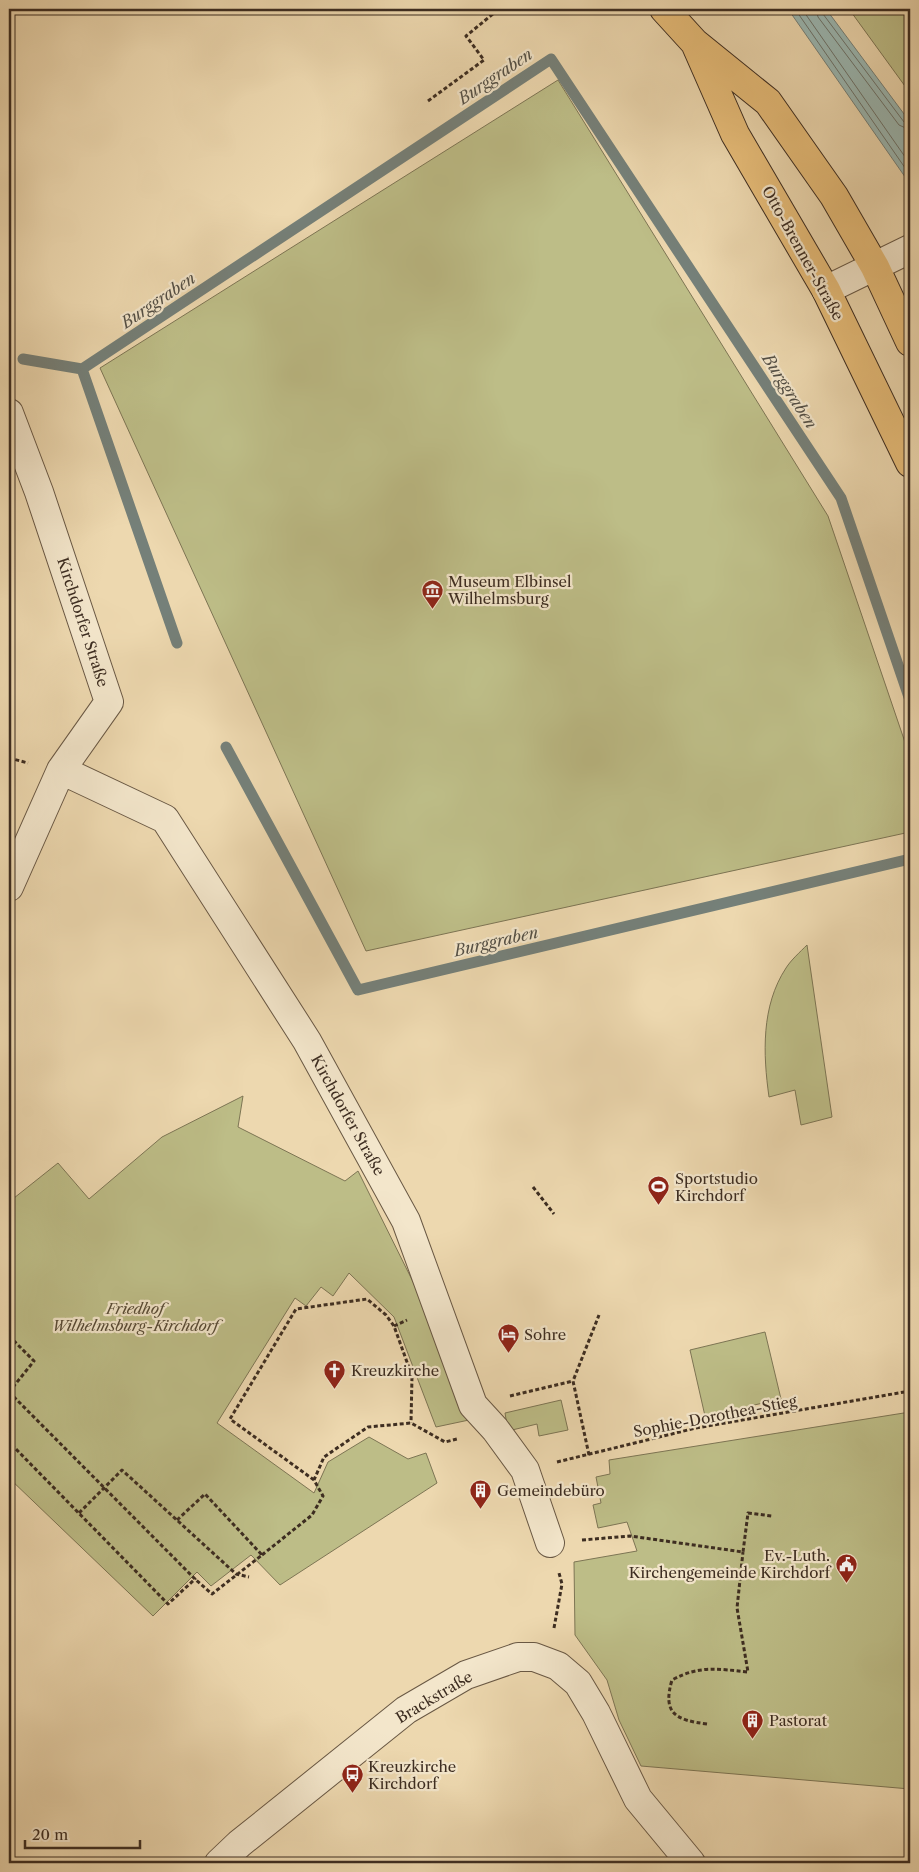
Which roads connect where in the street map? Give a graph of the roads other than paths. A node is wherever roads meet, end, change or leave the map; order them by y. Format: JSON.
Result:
{"nodes":[{"id":1,"x":664,"y":9,"type":"edge"},
{"id":2,"x":695,"y":43,"type":"junction"},
{"id":3,"x":910,"y":249,"type":"edge"},
{"id":4,"x":874,"y":267,"type":"junction"},
{"id":5,"x":826,"y":290,"type":"junction"},
{"id":6,"x":910,"y":342,"type":"edge"},
{"id":7,"x":9,"y":413,"type":"edge"},
{"id":8,"x":910,"y":463,"type":"edge"},
{"id":9,"x":61,"y":770,"type":"junction"},
{"id":10,"x":9,"y":887,"type":"edge"},
{"id":11,"x":550,"y":1543,"type":"road end"},
{"id":12,"x":219,"y":1863,"type":"edge"},
{"id":13,"x":691,"y":1863,"type":"edge"}],
"edges":[{"from":1,"to":2,"type":"main road","name":"Otto-Brenner-Straße"},
{"from":2,"to":4,"type":"main road","name":"Otto-Brenner-Straße"},
{"from":2,"to":5,"type":"main road","name":"Otto-Brenner-Straße"},
{"from":3,"to":4,"type":"street"},
{"from":4,"to":5,"type":"street"},
{"from":4,"to":6,"type":"main road","name":"Otto-Brenner-Straße"},
{"from":5,"to":8,"type":"main road","name":"Otto-Brenner-Straße"},
{"from":7,"to":9,"type":"street","name":"Kirchdorfer Straße"},
{"from":9,"to":10,"type":"street"},
{"from":9,"to":11,"type":"street","name":"Kirchdorfer Straße"},
{"from":12,"to":13,"type":"street","name":"Brackstraße"}]}
